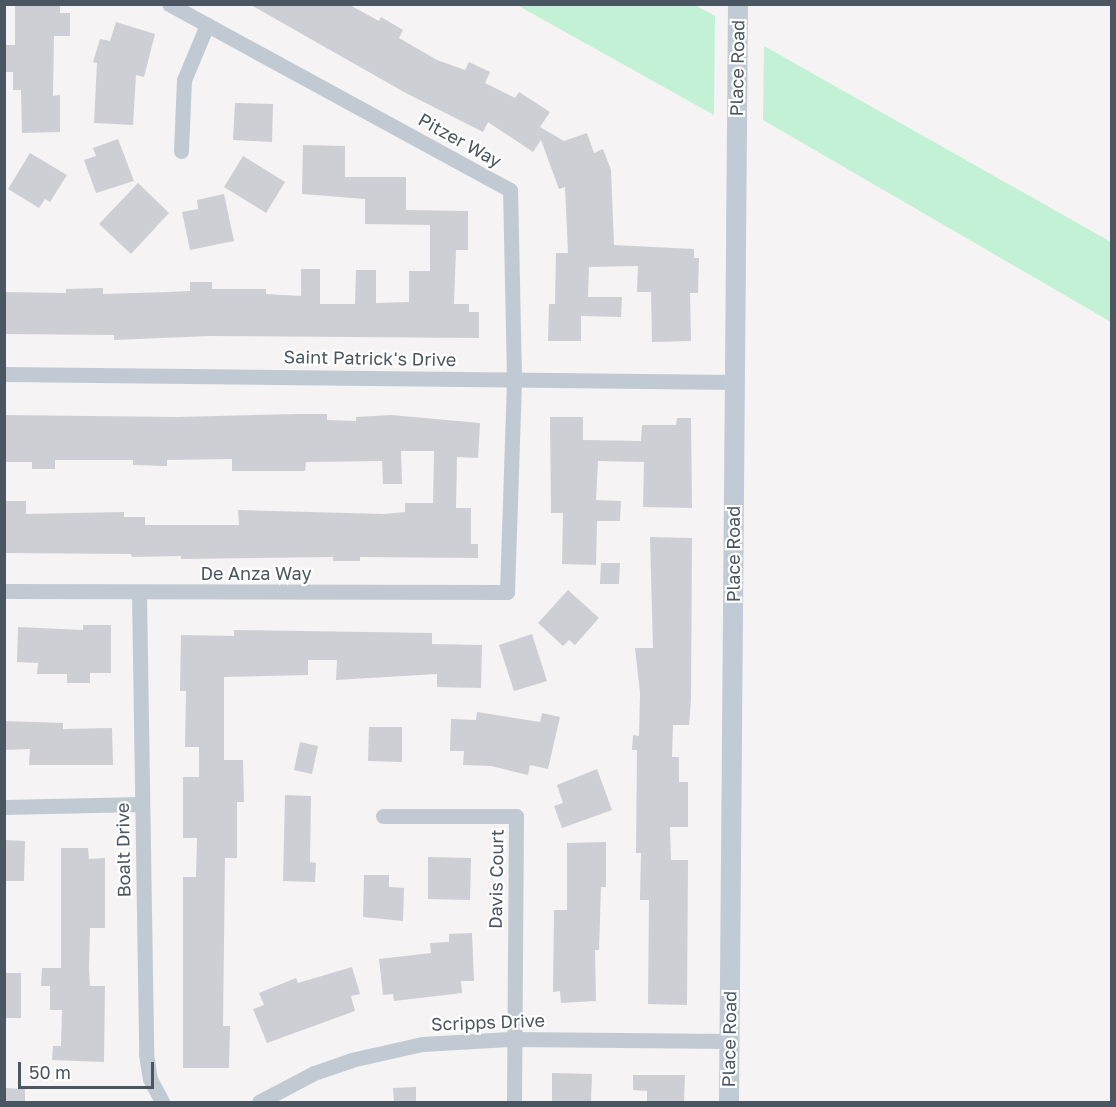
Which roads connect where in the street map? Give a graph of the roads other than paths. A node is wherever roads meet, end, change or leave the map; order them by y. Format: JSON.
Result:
{"nodes":[{"id":1,"x":170,"y":4,"type":"edge"},
{"id":2,"x":738,"y":4,"type":"edge"},
{"id":3,"x":207,"y":25,"type":"junction"},
{"id":4,"x":181,"y":151,"type":"dead end"},
{"id":5,"x":4,"y":374,"type":"edge"},
{"id":6,"x":514,"y":378,"type":"junction"},
{"id":7,"x":735,"y":382,"type":"junction"},
{"id":8,"x":4,"y":591,"type":"edge"},
{"id":9,"x":507,"y":592,"type":"joint"},
{"id":10,"x":139,"y":593,"type":"junction"},
{"id":11,"x":142,"y":804,"type":"junction"},
{"id":12,"x":4,"y":807,"type":"edge"},
{"id":13,"x":383,"y":816,"type":"dead end"},
{"id":14,"x":512,"y":1039,"type":"junction"},
{"id":15,"x":729,"y":1041,"type":"junction"},
{"id":16,"x":162,"y":1102,"type":"edge"},
{"id":17,"x":259,"y":1102,"type":"edge"},
{"id":18,"x":514,"y":1102,"type":"edge"},
{"id":19,"x":729,"y":1102,"type":"edge"}],
"edges":[{"from":1,"to":3,"type":"street","name":"Pitzer Way"},
{"from":2,"to":7,"type":"street","name":"Place Road"},
{"from":3,"to":4,"type":"street"},
{"from":3,"to":6,"type":"street","name":"Pitzer Way"},
{"from":5,"to":6,"type":"street","name":"Saint Patrick's Drive"},
{"from":6,"to":7,"type":"street","name":"Saint Patrick's Drive"},
{"from":6,"to":9,"type":"street","name":"Pitzer Way"},
{"from":7,"to":15,"type":"street","name":"Place Road"},
{"from":8,"to":10,"type":"street","name":"De Anza Way"},
{"from":9,"to":10,"type":"street","name":"De Anza Way"},
{"from":10,"to":11,"type":"street","name":"Boalt Drive"},
{"from":11,"to":12,"type":"street"},
{"from":11,"to":16,"type":"street","name":"Boalt Drive"},
{"from":13,"to":14,"type":"street","name":"Davis Court"},
{"from":14,"to":15,"type":"street","name":"Scripps Drive"},
{"from":14,"to":17,"type":"street","name":"Scripps Drive"},
{"from":14,"to":18,"type":"street"},
{"from":15,"to":19,"type":"street","name":"Place Road"}]}
